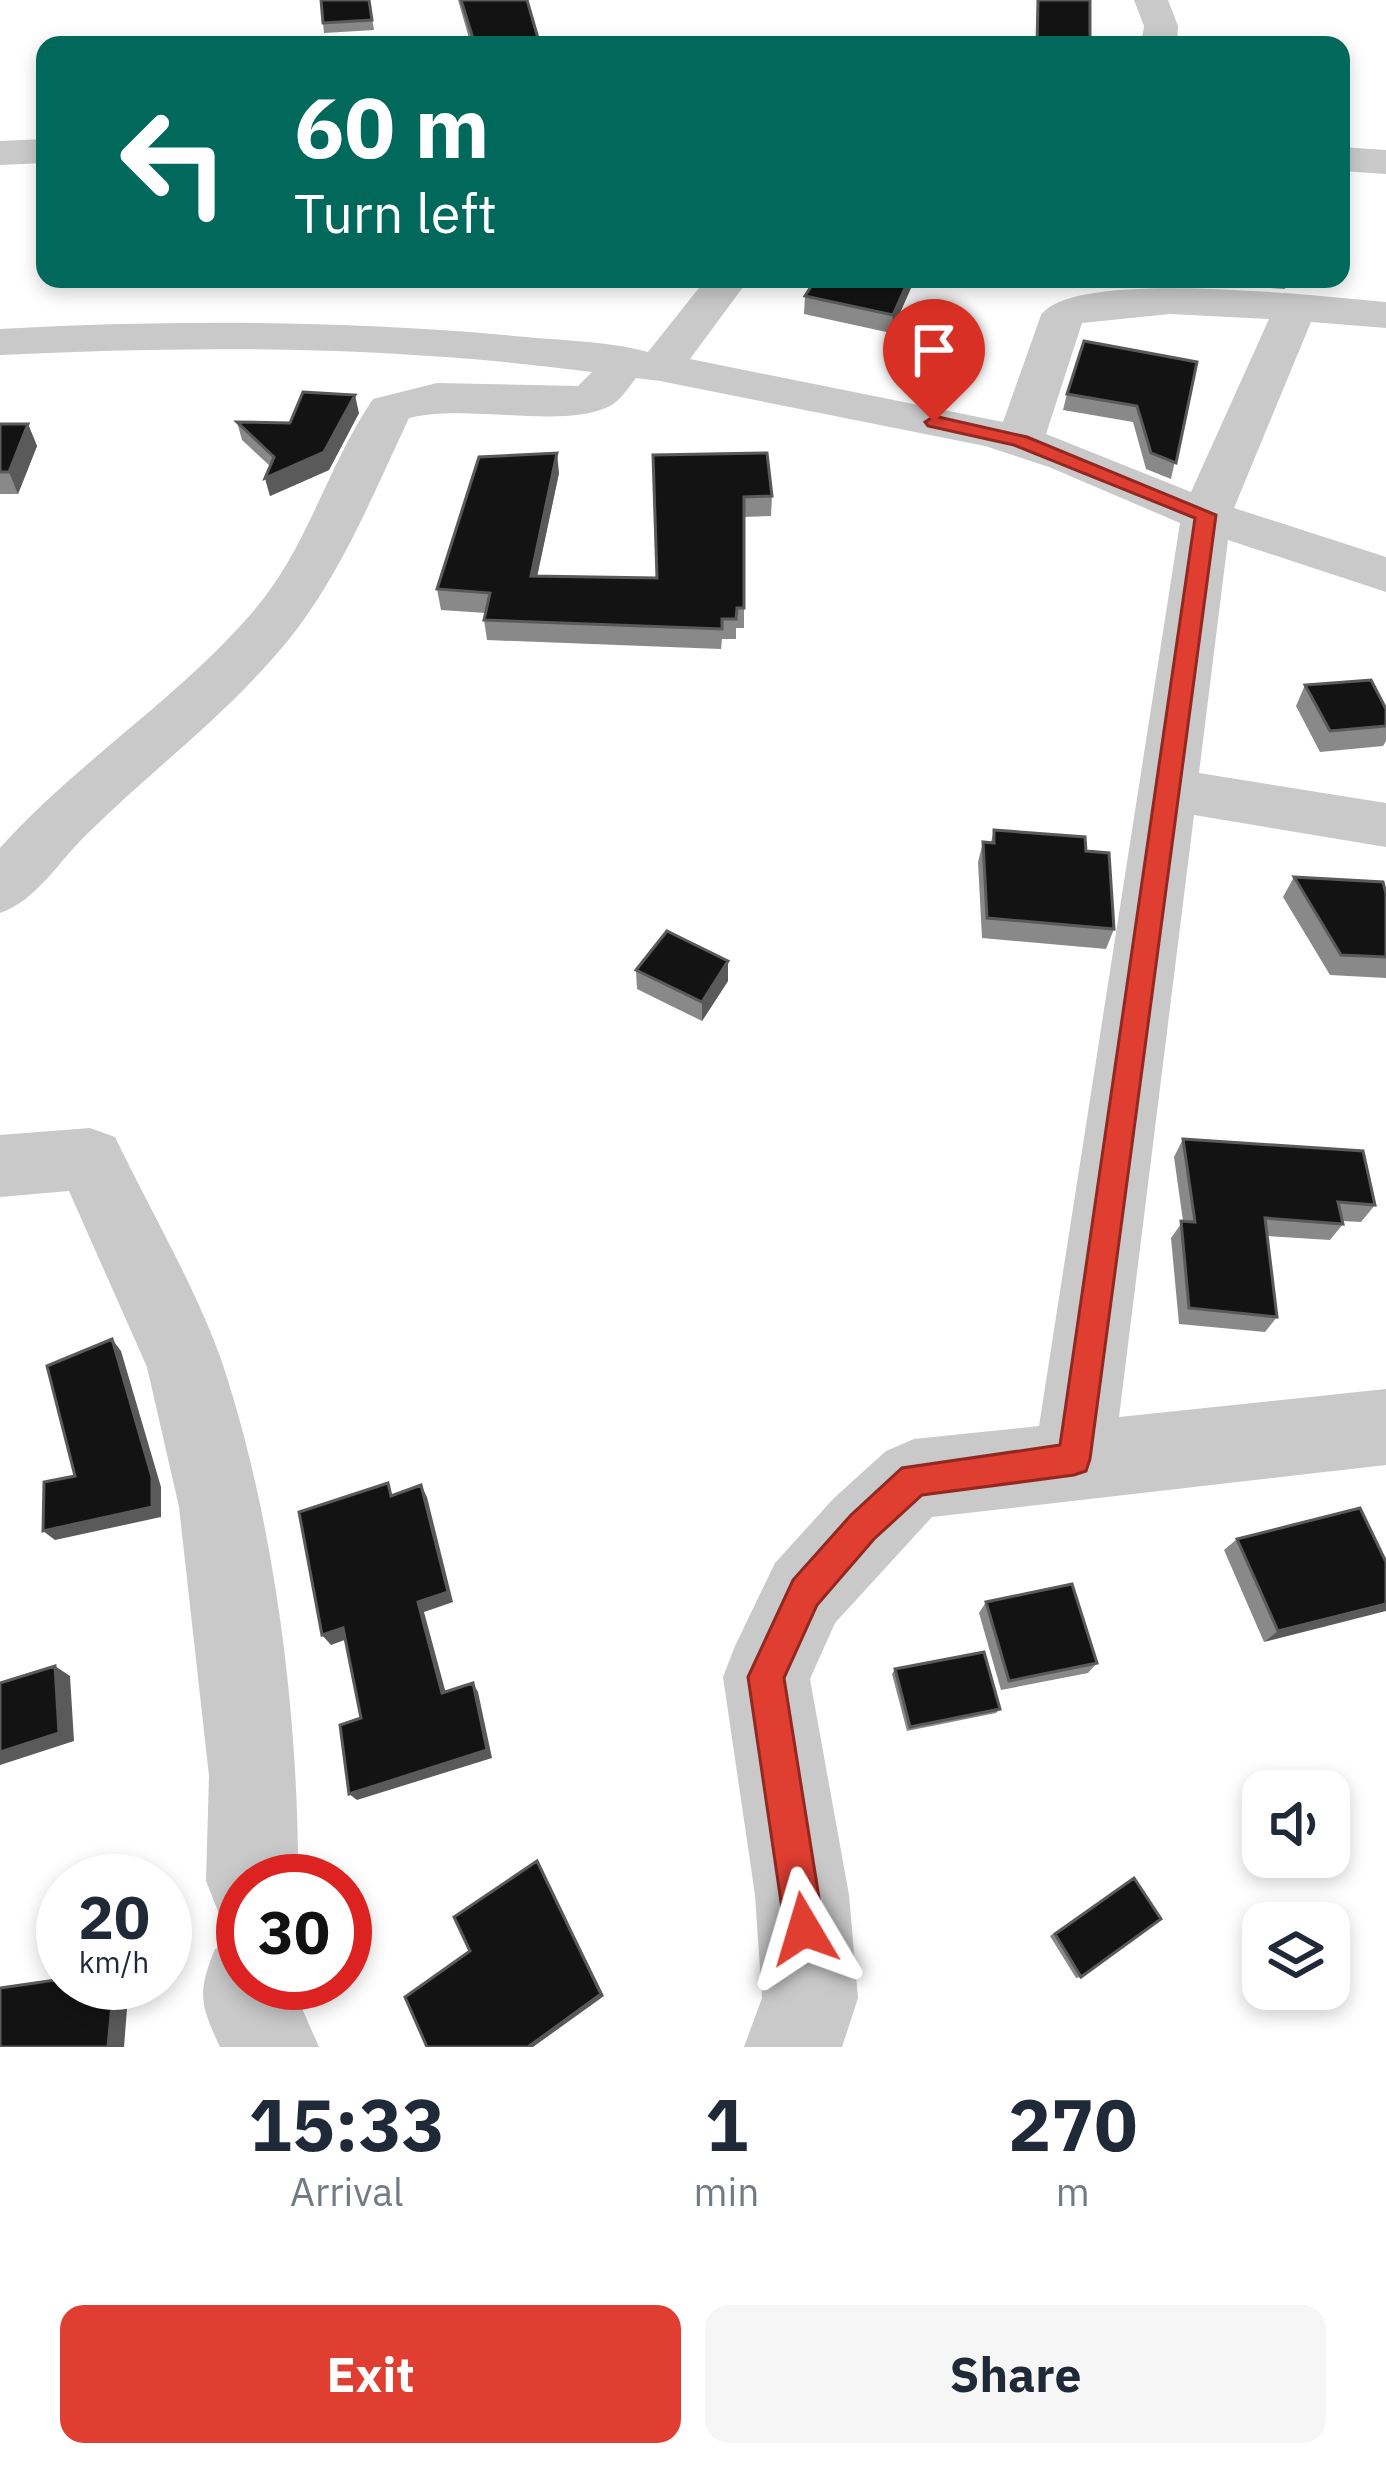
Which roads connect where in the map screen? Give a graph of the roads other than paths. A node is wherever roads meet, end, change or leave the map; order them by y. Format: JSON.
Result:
{"nodes":[{"id":1,"x":1151,"y":0,"type":"edge"},
{"id":2,"x":1160,"y":36,"type":"edge"},
{"id":3,"x":36,"y":151,"type":"edge"},
{"id":4,"x":0,"y":153,"type":"edge"},
{"id":5,"x":1350,"y":160,"type":"edge"},
{"id":6,"x":1386,"y":162,"type":"edge"},
{"id":7,"x":719,"y":288,"type":"edge"},
{"id":8,"x":1295,"y":309,"type":"junction"},
{"id":9,"x":1386,"y":315,"type":"edge"},
{"id":10,"x":0,"y":342,"type":"edge"},
{"id":11,"x":644,"y":363,"type":"junction"},
{"id":12,"x":1020,"y":441,"type":"junction"},
{"id":13,"x":1206,"y":515,"type":"junction"},
{"id":14,"x":1285,"y":540,"type":"junction"},
{"id":15,"x":1386,"y":542,"type":"edge"},
{"id":16,"x":1386,"y":575,"type":"edge"},
{"id":17,"x":1171,"y":790,"type":"junction"},
{"id":18,"x":1386,"y":825,"type":"edge"},
{"id":19,"x":0,"y":889,"type":"edge"},
{"id":20,"x":0,"y":1166,"type":"edge"},
{"id":21,"x":1386,"y":1427,"type":"edge"},
{"id":22,"x":1074,"y":1459,"type":"junction"},
{"id":23,"x":253,"y":1854,"type":"edge"},
{"id":24,"x":253,"y":2010,"type":"edge"},
{"id":25,"x":270,"y":2047,"type":"edge"},
{"id":26,"x":793,"y":2047,"type":"edge"}],
"edges":[{"from":1,"to":2,"type":"street"},
{"from":3,"to":4,"type":"street"},
{"from":5,"to":6,"type":"street"},
{"from":7,"to":11,"type":"street"},
{"from":8,"to":9,"type":"street"},
{"from":8,"to":12,"type":"street"},
{"from":8,"to":13,"type":"street"},
{"from":10,"to":11,"type":"street"},
{"from":11,"to":12,"type":"street"},
{"from":11,"to":19,"type":"street"},
{"from":12,"to":13,"type":"street"},
{"from":13,"to":14,"type":"street"},
{"from":13,"to":17,"type":"street"},
{"from":14,"to":15,"type":"street"},
{"from":14,"to":16,"type":"street"},
{"from":17,"to":18,"type":"street"},
{"from":17,"to":22,"type":"street"},
{"from":20,"to":23,"type":"street"},
{"from":21,"to":22,"type":"street"},
{"from":22,"to":26,"type":"street"},
{"from":24,"to":25,"type":"street"}]}
